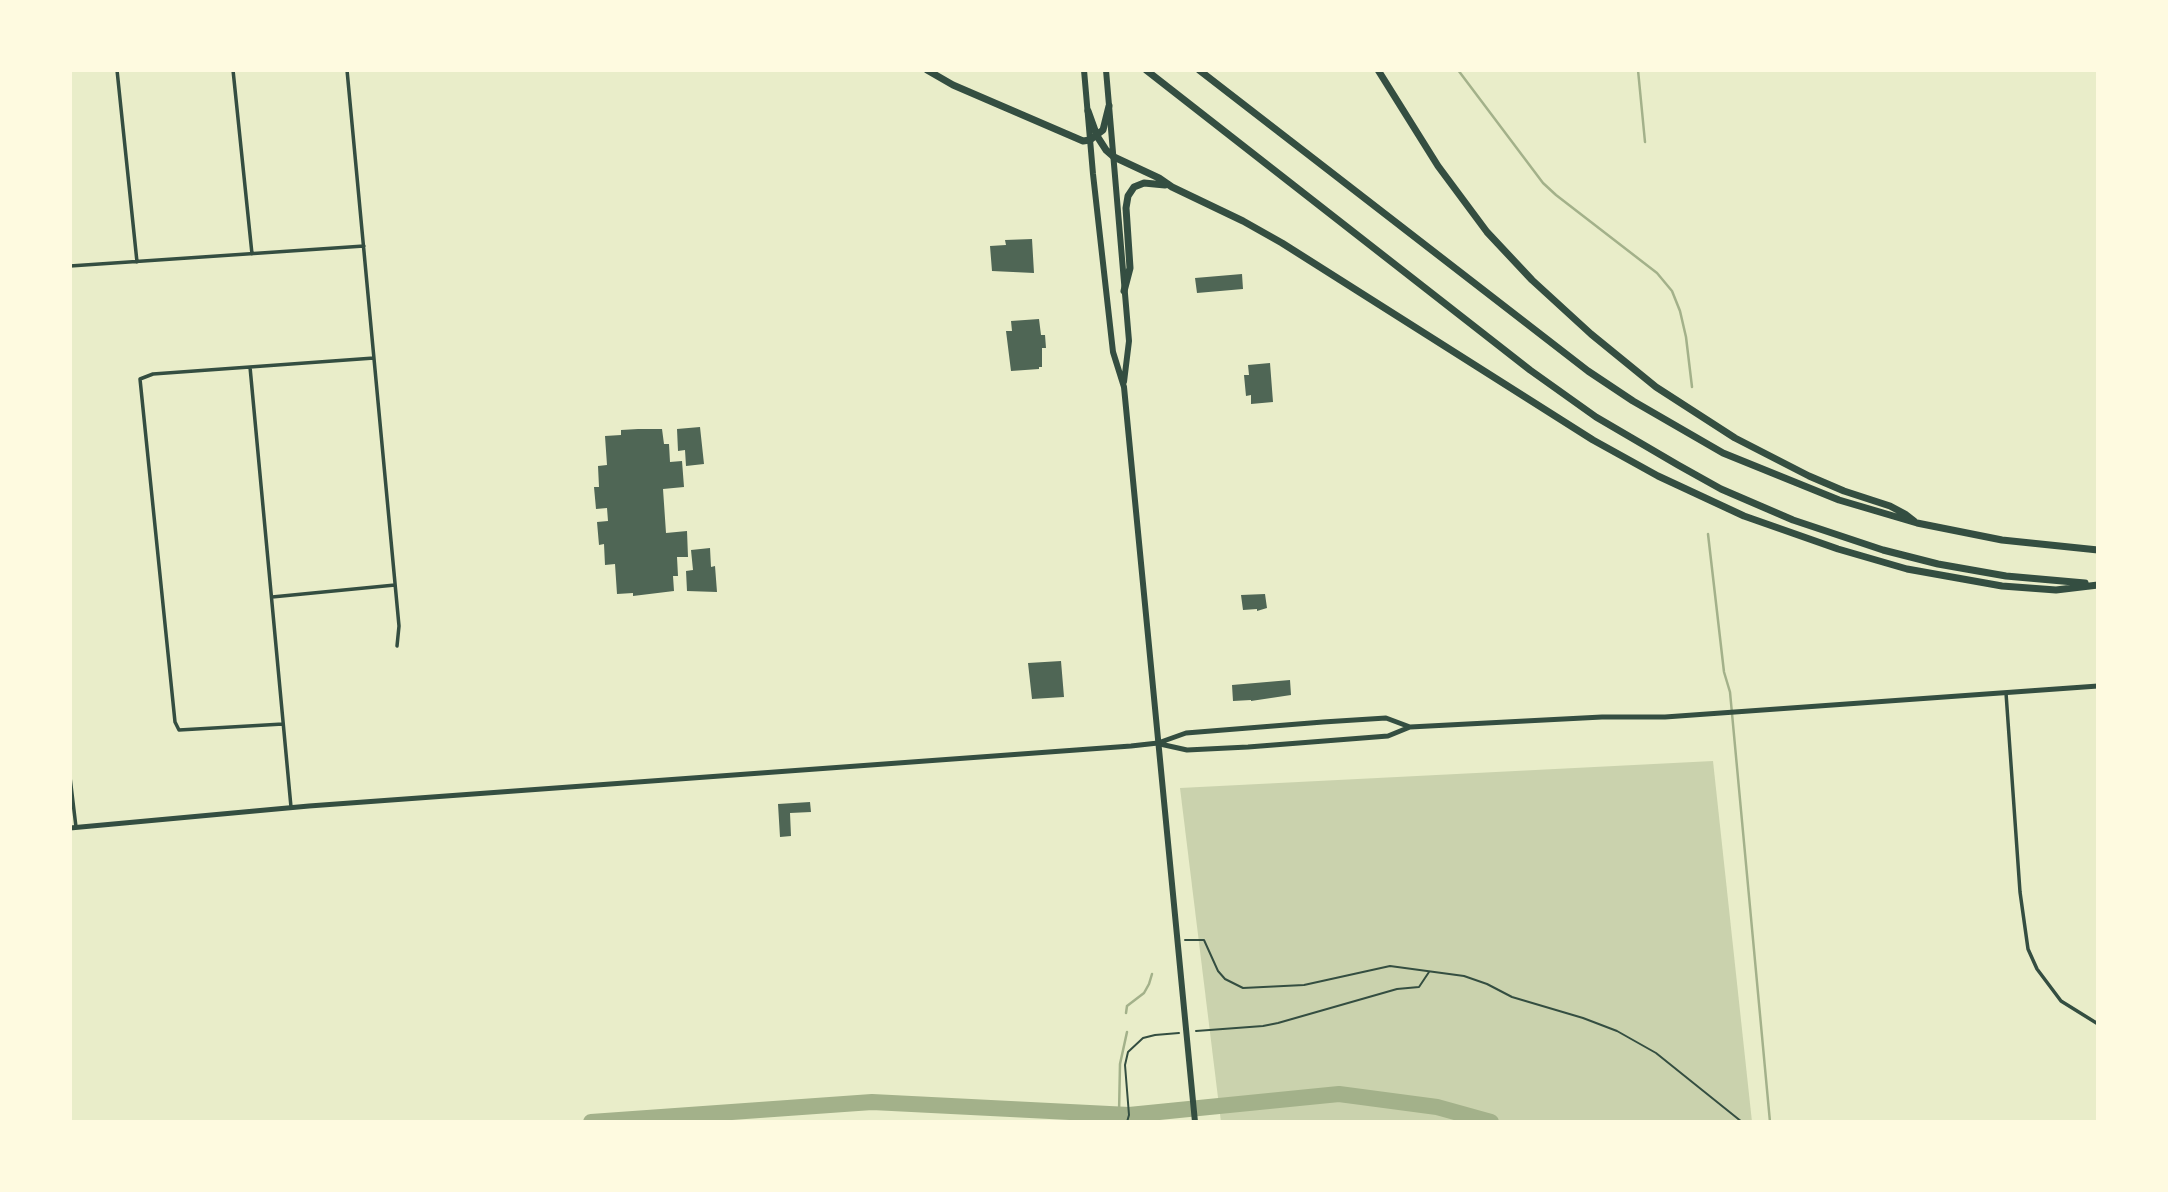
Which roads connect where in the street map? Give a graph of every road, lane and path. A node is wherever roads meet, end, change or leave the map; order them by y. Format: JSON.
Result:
{"nodes":[{"id":1,"x":117,"y":70,"type":"edge"},
{"id":2,"x":233,"y":70,"type":"edge"},
{"id":3,"x":347,"y":70,"type":"edge"},
{"id":4,"x":927,"y":70,"type":"edge"},
{"id":5,"x":1084,"y":70,"type":"edge"},
{"id":6,"x":1106,"y":70,"type":"edge"},
{"id":7,"x":1146,"y":70,"type":"edge"},
{"id":8,"x":1199,"y":70,"type":"edge"},
{"id":9,"x":1378,"y":70,"type":"edge"},
{"id":10,"x":1109,"y":106,"type":"junction"},
{"id":11,"x":1088,"y":111,"type":"joint"},
{"id":12,"x":1094,"y":138,"type":"junction"},
{"id":13,"x":1114,"y":157,"type":"junction"},
{"id":14,"x":1172,"y":187,"type":"junction"},
{"id":15,"x":365,"y":246,"type":"junction"},
{"id":16,"x":252,"y":254,"type":"junction"},
{"id":17,"x":137,"y":262,"type":"junction"},
{"id":18,"x":70,"y":266,"type":"edge"},
{"id":19,"x":1124,"y":291,"type":"junction"},
{"id":20,"x":374,"y":358,"type":"junction"},
{"id":21,"x":250,"y":367,"type":"junction"},
{"id":22,"x":1124,"y":387,"type":"junction"},
{"id":23,"x":1917,"y":523,"type":"junction"},
{"id":24,"x":2098,"y":550,"type":"edge"},
{"id":25,"x":2098,"y":584,"type":"edge"},
{"id":26,"x":395,"y":585,"type":"junction"},
{"id":27,"x":272,"y":597,"type":"junction"},
{"id":28,"x":397,"y":646,"type":"dead end"},
{"id":29,"x":2098,"y":687,"type":"edge"},
{"id":30,"x":2006,"y":693,"type":"junction"},
{"id":31,"x":283,"y":724,"type":"junction"},
{"id":32,"x":1410,"y":727,"type":"junction"},
{"id":33,"x":1158,"y":743,"type":"junction"},
{"id":34,"x":70,"y":777,"type":"edge"},
{"id":35,"x":291,"y":808,"type":"junction"},
{"id":36,"x":73,"y":828,"type":"edge"},
{"id":37,"x":1177,"y":940,"type":"junction"},
{"id":38,"x":1430,"y":971,"type":"junction"},
{"id":39,"x":2098,"y":1024,"type":"edge"},
{"id":40,"x":1193,"y":1031,"type":"dead end"},
{"id":41,"x":1180,"y":1032,"type":"dead end"},
{"id":42,"x":1127,"y":1122,"type":"edge"},
{"id":43,"x":1195,"y":1122,"type":"edge"},
{"id":44,"x":1742,"y":1122,"type":"edge"}],
"edges":[{"from":1,"to":17,"type":"street"},
{"from":2,"to":16,"type":"street"},
{"from":3,"to":15,"type":"street"},
{"from":4,"to":12,"type":"highway"},
{"from":5,"to":11,"type":"main road"},
{"from":6,"to":10,"type":"main road"},
{"from":7,"to":25,"type":"highway"},
{"from":8,"to":23,"type":"highway"},
{"from":9,"to":23,"type":"highway"},
{"from":10,"to":12,"type":"highway"},
{"from":10,"to":13,"type":"main road"},
{"from":11,"to":12,"type":"highway"},
{"from":12,"to":13,"type":"highway"},
{"from":12,"to":22,"type":"main road"},
{"from":13,"to":14,"type":"highway"},
{"from":13,"to":19,"type":"main road"},
{"from":14,"to":19,"type":"highway"},
{"from":14,"to":25,"type":"highway"},
{"from":15,"to":16,"type":"street"},
{"from":15,"to":20,"type":"street"},
{"from":16,"to":17,"type":"street"},
{"from":17,"to":18,"type":"street"},
{"from":19,"to":22,"type":"main road"},
{"from":20,"to":21,"type":"street"},
{"from":20,"to":26,"type":"street"},
{"from":21,"to":27,"type":"street"},
{"from":21,"to":31,"type":"street"},
{"from":22,"to":33,"type":"main road"},
{"from":23,"to":24,"type":"highway"},
{"from":26,"to":27,"type":"street"},
{"from":26,"to":28,"type":"street"},
{"from":27,"to":31,"type":"street"},
{"from":29,"to":30,"type":"main road"},
{"from":30,"to":32,"type":"main road"},
{"from":30,"to":39,"type":"street"},
{"from":31,"to":35,"type":"street"},
{"from":32,"to":33,"type":"main road"},
{"from":32,"to":33,"type":"main road"},
{"from":33,"to":35,"type":"main road"},
{"from":33,"to":37,"type":"main road"},
{"from":34,"to":36,"type":"street"},
{"from":35,"to":36,"type":"main road"},
{"from":37,"to":38,"type":"path"},
{"from":37,"to":43,"type":"main road"},
{"from":38,"to":40,"type":"path"},
{"from":38,"to":44,"type":"path"},
{"from":41,"to":42,"type":"path"}]}
